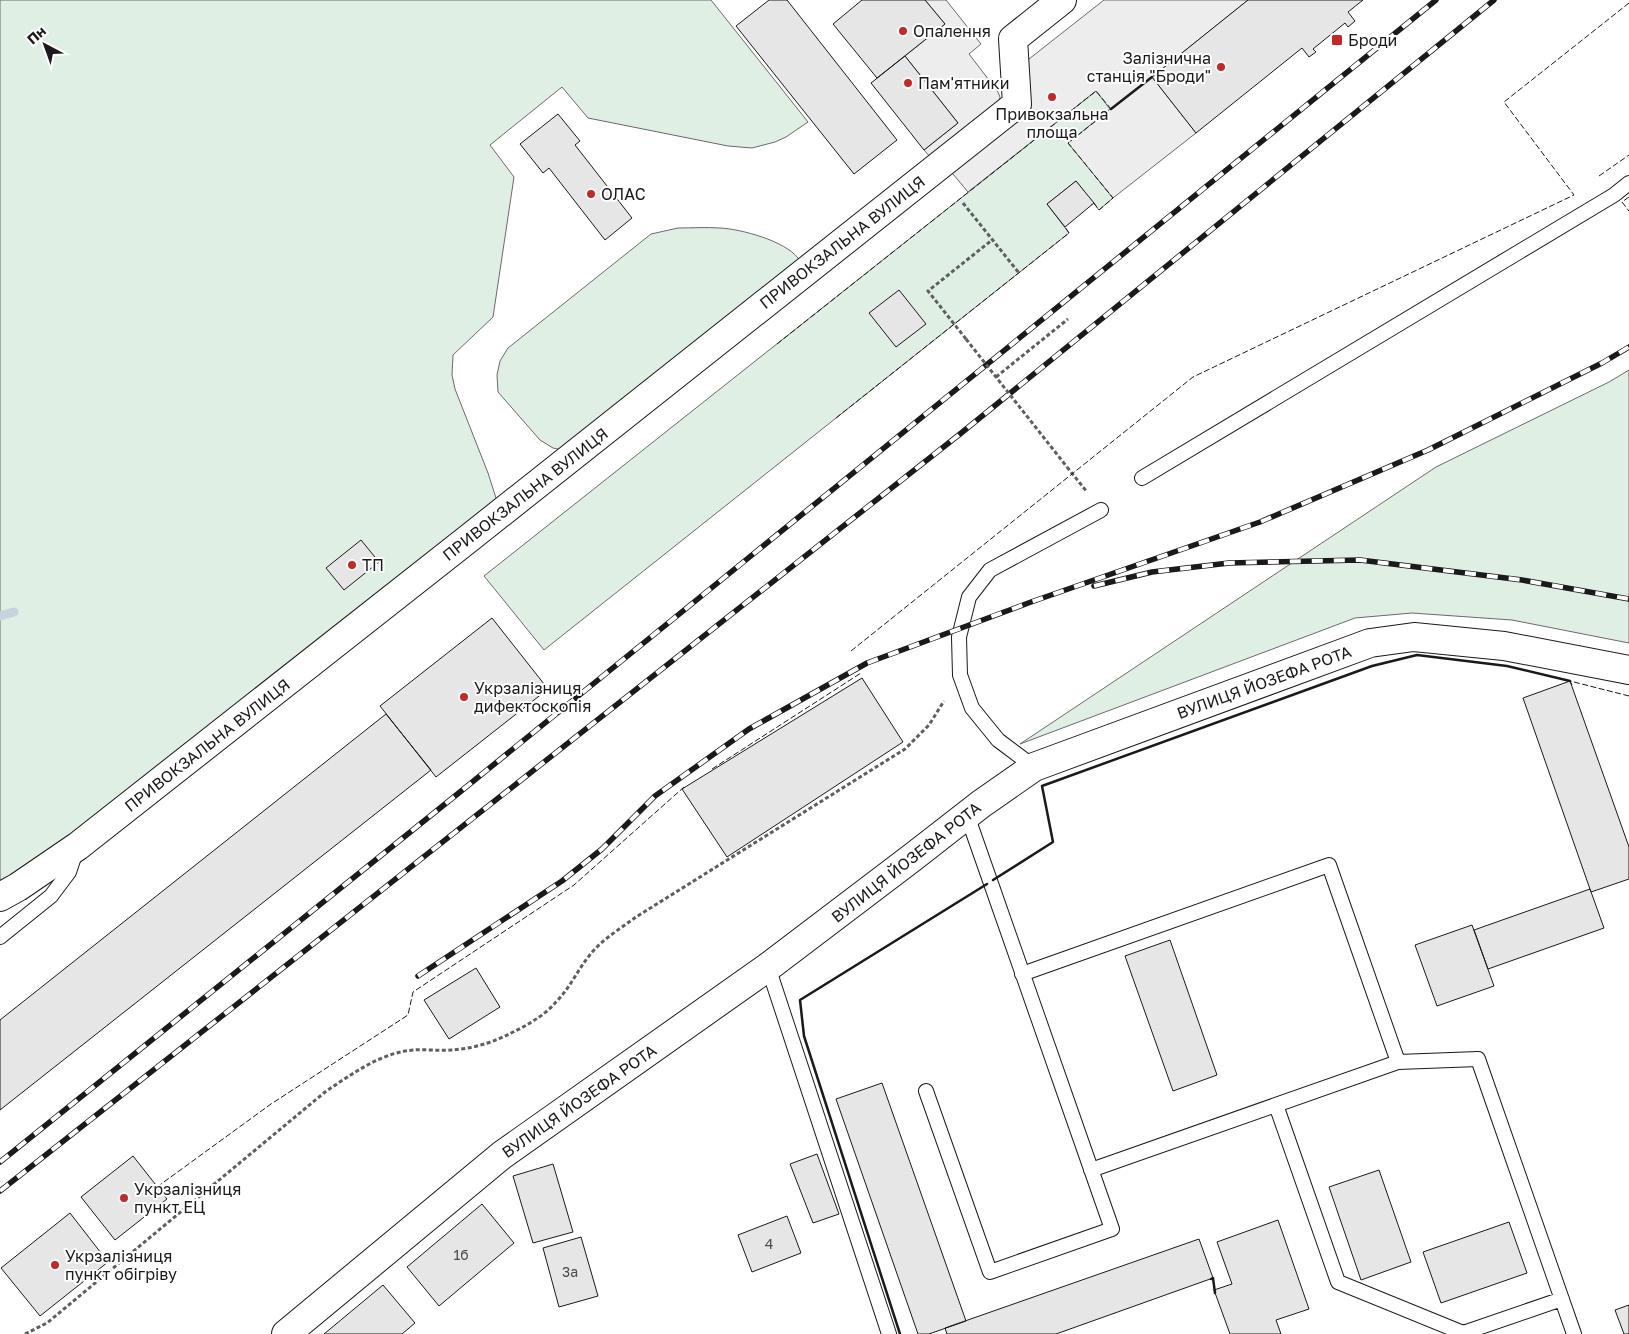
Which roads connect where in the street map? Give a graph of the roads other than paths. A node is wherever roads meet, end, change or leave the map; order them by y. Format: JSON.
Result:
{"nodes":[{"id":1,"x":1062,"y":0,"type":"edge"},
{"id":2,"x":1629,"y":183,"type":"edge"},
{"id":3,"x":1142,"y":478,"type":"dead end"},
{"id":4,"x":1101,"y":510,"type":"road end"},
{"id":5,"x":1629,"y":670,"type":"edge"},
{"id":6,"x":1034,"y":767,"type":"junction"},
{"id":7,"x":967,"y":815,"type":"junction"},
{"id":8,"x":78,"y":846,"type":"junction"},
{"id":9,"x":0,"y":897,"type":"edge"},
{"id":10,"x":0,"y":937,"type":"edge"},
{"id":11,"x":768,"y":967,"type":"junction"},
{"id":12,"x":1022,"y":974,"type":"junction"},
{"id":13,"x":1398,"y":1062,"type":"junction"},
{"id":14,"x":926,"y":1091,"type":"dead end"},
{"id":15,"x":1276,"y":1105,"type":"junction"},
{"id":16,"x":1091,"y":1170,"type":"junction"},
{"id":17,"x":1562,"y":1298,"type":"junction"},
{"id":18,"x":286,"y":1334,"type":"edge"},
{"id":19,"x":889,"y":1334,"type":"edge"},
{"id":20,"x":1463,"y":1334,"type":"edge"},
{"id":21,"x":1574,"y":1334,"type":"edge"}],
"edges":[{"from":1,"to":8,"type":"street","name":"ПРИВОКЗАЛЬНА ВУЛИЦЯ"},
{"from":2,"to":3,"type":"lane"},
{"from":4,"to":6,"type":"lane"},
{"from":5,"to":6,"type":"street","name":"ВУЛИЦЯ ЙОЗЕФА РОТА"},
{"from":6,"to":7,"type":"street","name":"ВУЛИЦЯ ЙОЗЕФА РОТА"},
{"from":7,"to":11,"type":"street","name":"ВУЛИЦЯ ЙОЗЕФА РОТА"},
{"from":7,"to":12,"type":"lane"},
{"from":8,"to":9,"type":"street","name":"ПРИВОКЗАЛЬНА ВУЛИЦЯ"},
{"from":8,"to":10,"type":"lane"},
{"from":11,"to":18,"type":"street","name":"ВУЛИЦЯ ЙОЗЕФА РОТА"},
{"from":11,"to":19,"type":"lane"},
{"from":12,"to":13,"type":"lane"},
{"from":12,"to":16,"type":"lane"},
{"from":13,"to":15,"type":"lane"},
{"from":13,"to":17,"type":"lane"},
{"from":14,"to":16,"type":"lane"},
{"from":15,"to":16,"type":"lane"},
{"from":15,"to":20,"type":"lane"},
{"from":17,"to":20,"type":"lane"},
{"from":17,"to":21,"type":"lane"}]}
